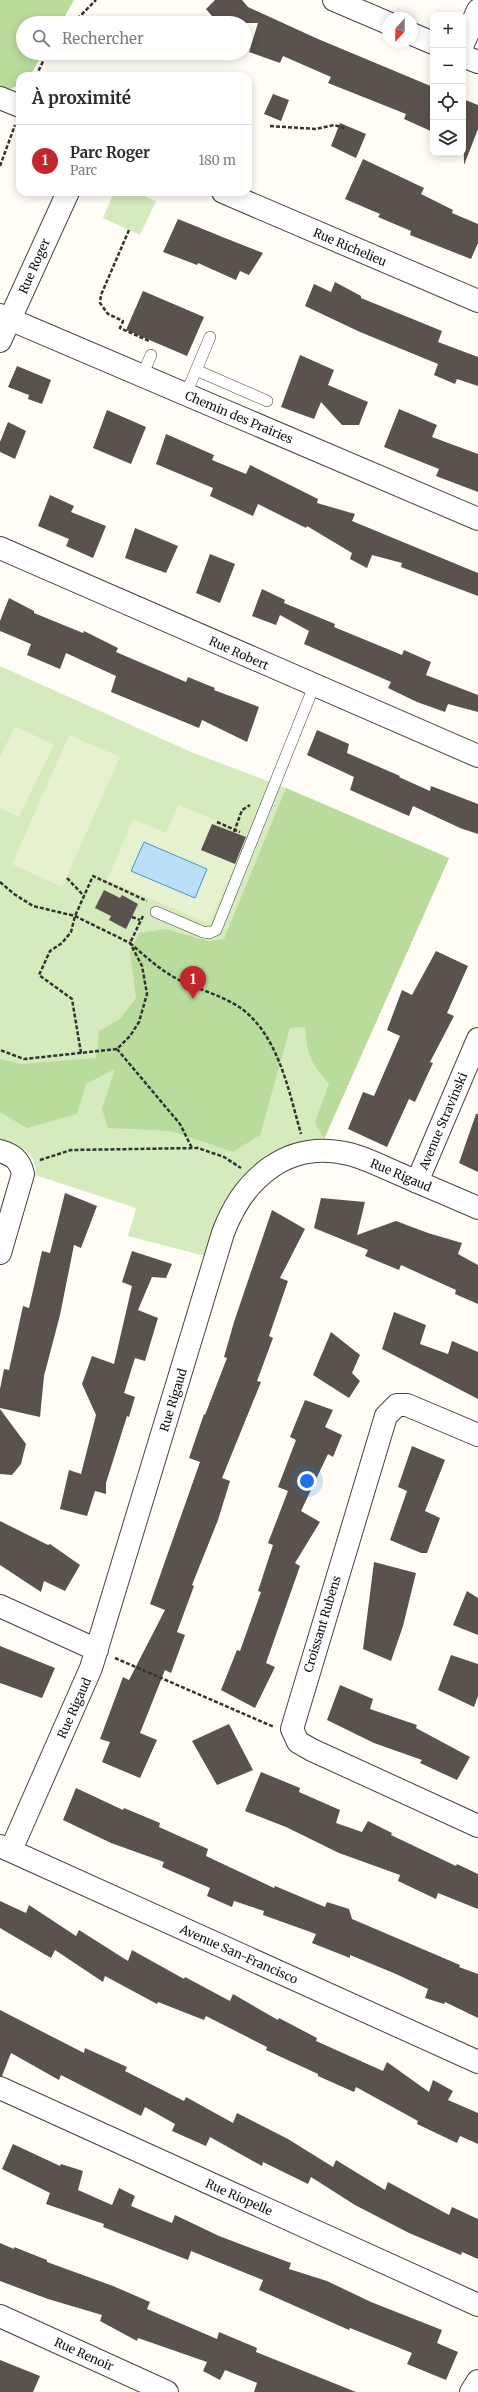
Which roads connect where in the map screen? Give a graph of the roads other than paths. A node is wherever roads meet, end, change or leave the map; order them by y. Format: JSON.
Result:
{"nodes":[{"id":1,"x":334,"y":0,"type":"edge"},
{"id":2,"x":478,"y":10,"type":"edge"},
{"id":3,"x":382,"y":21,"type":"edge"},
{"id":4,"x":418,"y":37,"type":"edge"},
{"id":5,"x":466,"y":37,"type":"edge"},
{"id":6,"x":430,"y":42,"type":"edge"},
{"id":7,"x":466,"y":57,"type":"edge"},
{"id":8,"x":478,"y":62,"type":"edge"},
{"id":9,"x":0,"y":98,"type":"edge"},
{"id":10,"x":16,"y":112,"type":"edge"},
{"id":11,"x":66,"y":196,"type":"edge"},
{"id":12,"x":232,"y":196,"type":"edge"},
{"id":13,"x":478,"y":301,"type":"edge"},
{"id":14,"x":5,"y":317,"type":"edge"},
{"id":15,"x":210,"y":338,"type":"dead end"},
{"id":16,"x":0,"y":341,"type":"edge"},
{"id":17,"x":151,"y":355,"type":"dead end"},
{"id":18,"x":196,"y":370,"type":"junction"},
{"id":19,"x":142,"y":376,"type":"junction"},
{"id":20,"x":186,"y":394,"type":"junction"},
{"id":21,"x":267,"y":401,"type":"dead end"},
{"id":22,"x":478,"y":519,"type":"edge"},
{"id":23,"x":0,"y":548,"type":"edge"},
{"id":24,"x":314,"y":686,"type":"junction"},
{"id":25,"x":478,"y":756,"type":"edge"},
{"id":26,"x":151,"y":910,"type":"road end"},
{"id":27,"x":478,"y":1039,"type":"edge"},
{"id":28,"x":0,"y":1151,"type":"edge"},
{"id":29,"x":417,"y":1182,"type":"junction"},
{"id":30,"x":478,"y":1208,"type":"edge"},
{"id":31,"x":0,"y":1253,"type":"edge"},
{"id":32,"x":478,"y":1435,"type":"edge"},
{"id":33,"x":0,"y":1606,"type":"edge"},
{"id":34,"x":103,"y":1652,"type":"junction"},
{"id":35,"x":477,"y":1824,"type":"edge"},
{"id":36,"x":5,"y":1848,"type":"edge"},
{"id":37,"x":478,"y":2062,"type":"edge"},
{"id":38,"x":0,"y":2088,"type":"edge"},
{"id":39,"x":478,"y":2305,"type":"edge"},
{"id":40,"x":0,"y":2316,"type":"edge"},
{"id":41,"x":478,"y":2381,"type":"edge"},
{"id":42,"x":167,"y":2392,"type":"edge"},
{"id":43,"x":471,"y":2392,"type":"edge"}],
"edges":[{"from":1,"to":3,"type":"street"},
{"from":2,"to":5,"type":"street"},
{"from":4,"to":6,"type":"street"},
{"from":7,"to":8,"type":"street"},
{"from":9,"to":10,"type":"street"},
{"from":11,"to":14,"type":"street","name":"Rue Roger"},
{"from":12,"to":13,"type":"street","name":"Rue Richelieu"},
{"from":14,"to":16,"type":"street","name":"Rue Roger"},
{"from":14,"to":19,"type":"street","name":"Chemin des Prairies"},
{"from":15,"to":18,"type":"lane"},
{"from":17,"to":19,"type":"lane"},
{"from":18,"to":20,"type":"lane"},
{"from":18,"to":21,"type":"lane"},
{"from":19,"to":20,"type":"street","name":"Chemin des Prairies"},
{"from":20,"to":22,"type":"street","name":"Chemin des Prairies"},
{"from":23,"to":24,"type":"street","name":"Rue Robert"},
{"from":24,"to":25,"type":"street","name":"Rue Robert"},
{"from":24,"to":26,"type":"lane"},
{"from":27,"to":29,"type":"street","name":"Avenue Stravinski"},
{"from":28,"to":31,"type":"street"},
{"from":29,"to":30,"type":"street","name":"Rue Rigaud"},
{"from":29,"to":34,"type":"street","name":"Rue Rigaud"},
{"from":32,"to":35,"type":"street","name":"Croissant Rubens"},
{"from":33,"to":34,"type":"street"},
{"from":34,"to":36,"type":"street","name":"Rue Rigaud"},
{"from":36,"to":37,"type":"street","name":"Avenue San-Francisco"},
{"from":38,"to":39,"type":"street","name":"Rue Riopelle"},
{"from":40,"to":42,"type":"street","name":"Rue Renoir"},
{"from":41,"to":43,"type":"street"}]}
